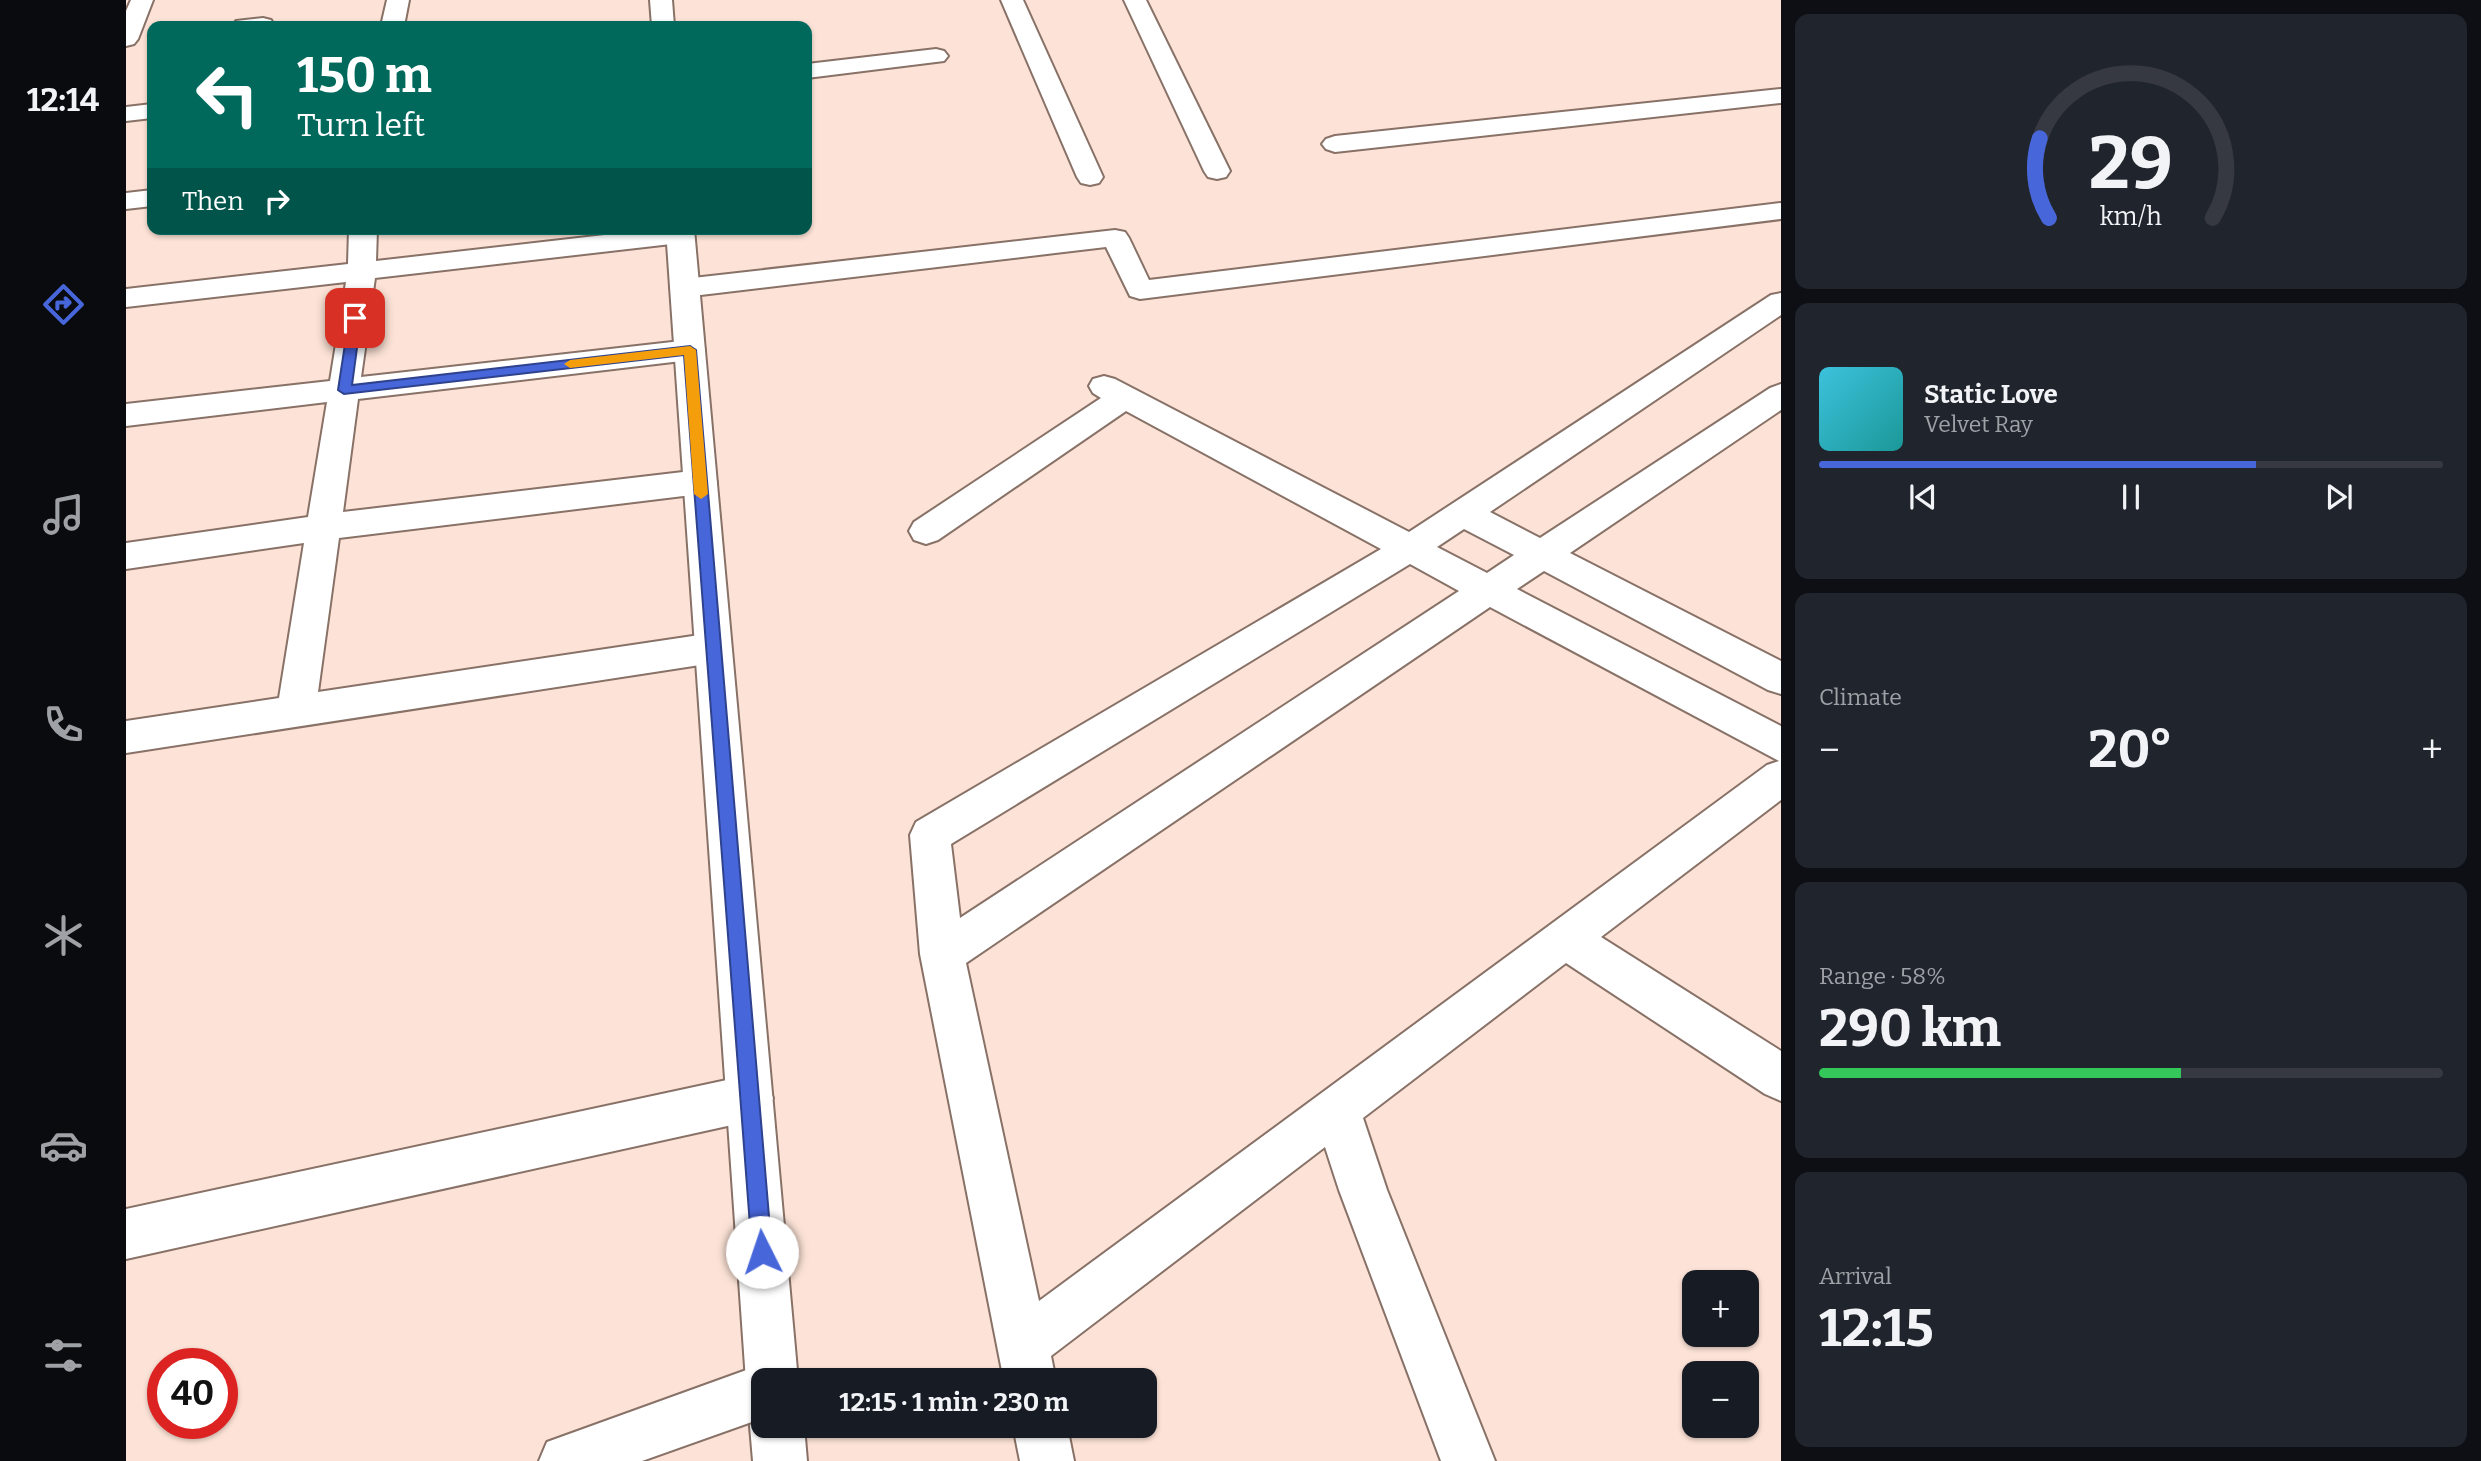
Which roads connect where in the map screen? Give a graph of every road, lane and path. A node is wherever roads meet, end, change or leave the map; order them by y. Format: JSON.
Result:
{"nodes":[{"id":1,"x":142,"y":0,"type":"edge"},
{"id":2,"x":398,"y":0,"type":"edge"},
{"id":3,"x":661,"y":0,"type":"edge"},
{"id":4,"x":1012,"y":0,"type":"edge"},
{"id":5,"x":1135,"y":0,"type":"edge"},
{"id":6,"x":394,"y":21,"type":"edge"},
{"id":7,"x":663,"y":21,"type":"edge"},
{"id":8,"x":147,"y":36,"type":"edge"},
{"id":9,"x":126,"y":38,"type":"edge"},
{"id":10,"x":936,"y":56,"type":"dead end"},
{"id":11,"x":812,"y":70,"type":"edge"},
{"id":12,"x":1781,"y":96,"type":"edge"},
{"id":13,"x":147,"y":112,"type":"edge"},
{"id":14,"x":126,"y":114,"type":"edge"},
{"id":15,"x":1335,"y":144,"type":"dead end"},
{"id":16,"x":1217,"y":171,"type":"dead end"},
{"id":17,"x":1090,"y":177,"type":"dead end"},
{"id":18,"x":147,"y":199,"type":"edge"},
{"id":19,"x":126,"y":201,"type":"edge"},
{"id":20,"x":1781,"y":211,"type":"edge"},
{"id":21,"x":363,"y":235,"type":"edge"},
{"id":22,"x":656,"y":235,"type":"edge"},
{"id":23,"x":680,"y":235,"type":"edge"},
{"id":24,"x":362,"y":271,"type":"junction"},
{"id":25,"x":684,"y":288,"type":"junction"},
{"id":26,"x":126,"y":298,"type":"edge"},
{"id":27,"x":1781,"y":302,"type":"edge"},
{"id":28,"x":690,"y":350,"type":"junction"},
{"id":29,"x":344,"y":390,"type":"junction"},
{"id":30,"x":1781,"y":395,"type":"edge"},
{"id":31,"x":126,"y":415,"type":"edge"},
{"id":32,"x":700,"y":482,"type":"junction"},
{"id":33,"x":1464,"y":513,"type":"junction"},
{"id":34,"x":324,"y":527,"type":"junction"},
{"id":35,"x":926,"y":531,"type":"dead end"},
{"id":36,"x":1410,"y":548,"type":"junction"},
{"id":37,"x":1542,"y":554,"type":"junction"},
{"id":38,"x":126,"y":556,"type":"edge"},
{"id":39,"x":1490,"y":591,"type":"junction"},
{"id":40,"x":713,"y":648,"type":"junction"},
{"id":41,"x":1781,"y":679,"type":"edge"},
{"id":42,"x":296,"y":711,"type":"junction"},
{"id":43,"x":126,"y":737,"type":"edge"},
{"id":44,"x":1781,"y":745,"type":"edge"},
{"id":45,"x":1781,"y":777,"type":"edge"},
{"id":46,"x":1565,"y":938,"type":"junction"},
{"id":47,"x":942,"y":954,"type":"junction"},
{"id":48,"x":1781,"y":1078,"type":"edge"},
{"id":49,"x":750,"y":1098,"type":"junction"},
{"id":50,"x":1337,"y":1110,"type":"junction"},
{"id":51,"x":126,"y":1234,"type":"edge"},
{"id":52,"x":1027,"y":1363,"type":"edge"},
{"id":53,"x":771,"y":1368,"type":"edge"},
{"id":54,"x":751,"y":1395,"type":"edge"},
{"id":55,"x":778,"y":1438,"type":"edge"},
{"id":56,"x":1042,"y":1438,"type":"edge"},
{"id":57,"x":566,"y":1461,"type":"edge"},
{"id":58,"x":780,"y":1461,"type":"edge"},
{"id":59,"x":1047,"y":1461,"type":"edge"},
{"id":60,"x":1468,"y":1461,"type":"edge"}],
"edges":[{"from":1,"to":9,"type":"street"},
{"from":2,"to":6,"type":"street"},
{"from":3,"to":7,"type":"street"},
{"from":4,"to":17,"type":"street"},
{"from":5,"to":16,"type":"street"},
{"from":8,"to":9,"type":"street"},
{"from":10,"to":11,"type":"street"},
{"from":12,"to":15,"type":"street"},
{"from":13,"to":14,"type":"street"},
{"from":18,"to":19,"type":"street"},
{"from":20,"to":25,"type":"street"},
{"from":21,"to":24,"type":"street"},
{"from":22,"to":24,"type":"street"},
{"from":23,"to":25,"type":"street"},
{"from":24,"to":26,"type":"street"},
{"from":24,"to":29,"type":"street"},
{"from":25,"to":28,"type":"street"},
{"from":27,"to":33,"type":"street"},
{"from":28,"to":29,"type":"street"},
{"from":28,"to":32,"type":"street"},
{"from":29,"to":31,"type":"street"},
{"from":29,"to":34,"type":"street"},
{"from":30,"to":37,"type":"street"},
{"from":32,"to":34,"type":"street"},
{"from":32,"to":40,"type":"street"},
{"from":33,"to":36,"type":"street"},
{"from":33,"to":37,"type":"street"},
{"from":34,"to":38,"type":"street"},
{"from":34,"to":42,"type":"street"},
{"from":35,"to":36,"type":"street"},
{"from":36,"to":39,"type":"street"},
{"from":36,"to":47,"type":"street"},
{"from":37,"to":39,"type":"street"},
{"from":37,"to":41,"type":"street"},
{"from":39,"to":44,"type":"street"},
{"from":39,"to":47,"type":"street"},
{"from":40,"to":42,"type":"street"},
{"from":40,"to":49,"type":"street"},
{"from":42,"to":43,"type":"street"},
{"from":45,"to":46,"type":"street"},
{"from":46,"to":48,"type":"street"},
{"from":46,"to":50,"type":"street"},
{"from":47,"to":52,"type":"street"},
{"from":49,"to":51,"type":"street"},
{"from":49,"to":53,"type":"street"},
{"from":50,"to":52,"type":"street"},
{"from":50,"to":60,"type":"street"},
{"from":54,"to":57,"type":"street"},
{"from":55,"to":58,"type":"street"},
{"from":56,"to":59,"type":"street"}]}
